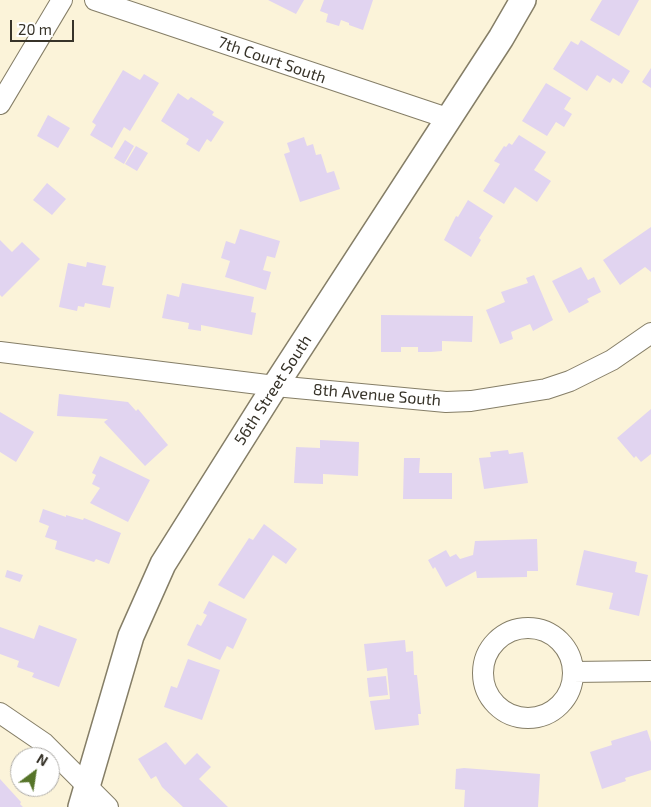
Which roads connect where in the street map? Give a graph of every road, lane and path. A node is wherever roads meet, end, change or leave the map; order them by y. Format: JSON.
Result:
{"nodes":[{"id":1,"x":62,"y":0,"type":"edge"},
{"id":2,"x":95,"y":0,"type":"edge"},
{"id":3,"x":523,"y":0,"type":"edge"},
{"id":4,"x":0,"y":104,"type":"edge"},
{"id":5,"x":450,"y":119,"type":"junction"},
{"id":6,"x":651,"y":333,"type":"edge"},
{"id":7,"x":0,"y":352,"type":"edge"},
{"id":8,"x":276,"y":386,"type":"junction"},
{"id":9,"x":651,"y":671,"type":"edge"},
{"id":10,"x":573,"y":672,"type":"junction"},
{"id":11,"x":0,"y":712,"type":"edge"},
{"id":12,"x":84,"y":796,"type":"edge"},
{"id":13,"x":108,"y":807,"type":"edge"}],
"edges":[{"from":1,"to":4,"type":"street"},
{"from":2,"to":5,"type":"street","name":"7th Court South"},
{"from":3,"to":5,"type":"street","name":"56th Street South"},
{"from":5,"to":8,"type":"street","name":"56th Street South"},
{"from":6,"to":8,"type":"street","name":"8th Avenue South"},
{"from":7,"to":8,"type":"street","name":"8th Avenue South"},
{"from":8,"to":12,"type":"street","name":"56th Street South"},
{"from":9,"to":10,"type":"street"},
{"from":10,"to":10,"type":"street"},
{"from":11,"to":12,"type":"street"},
{"from":12,"to":13,"type":"street"}]}
